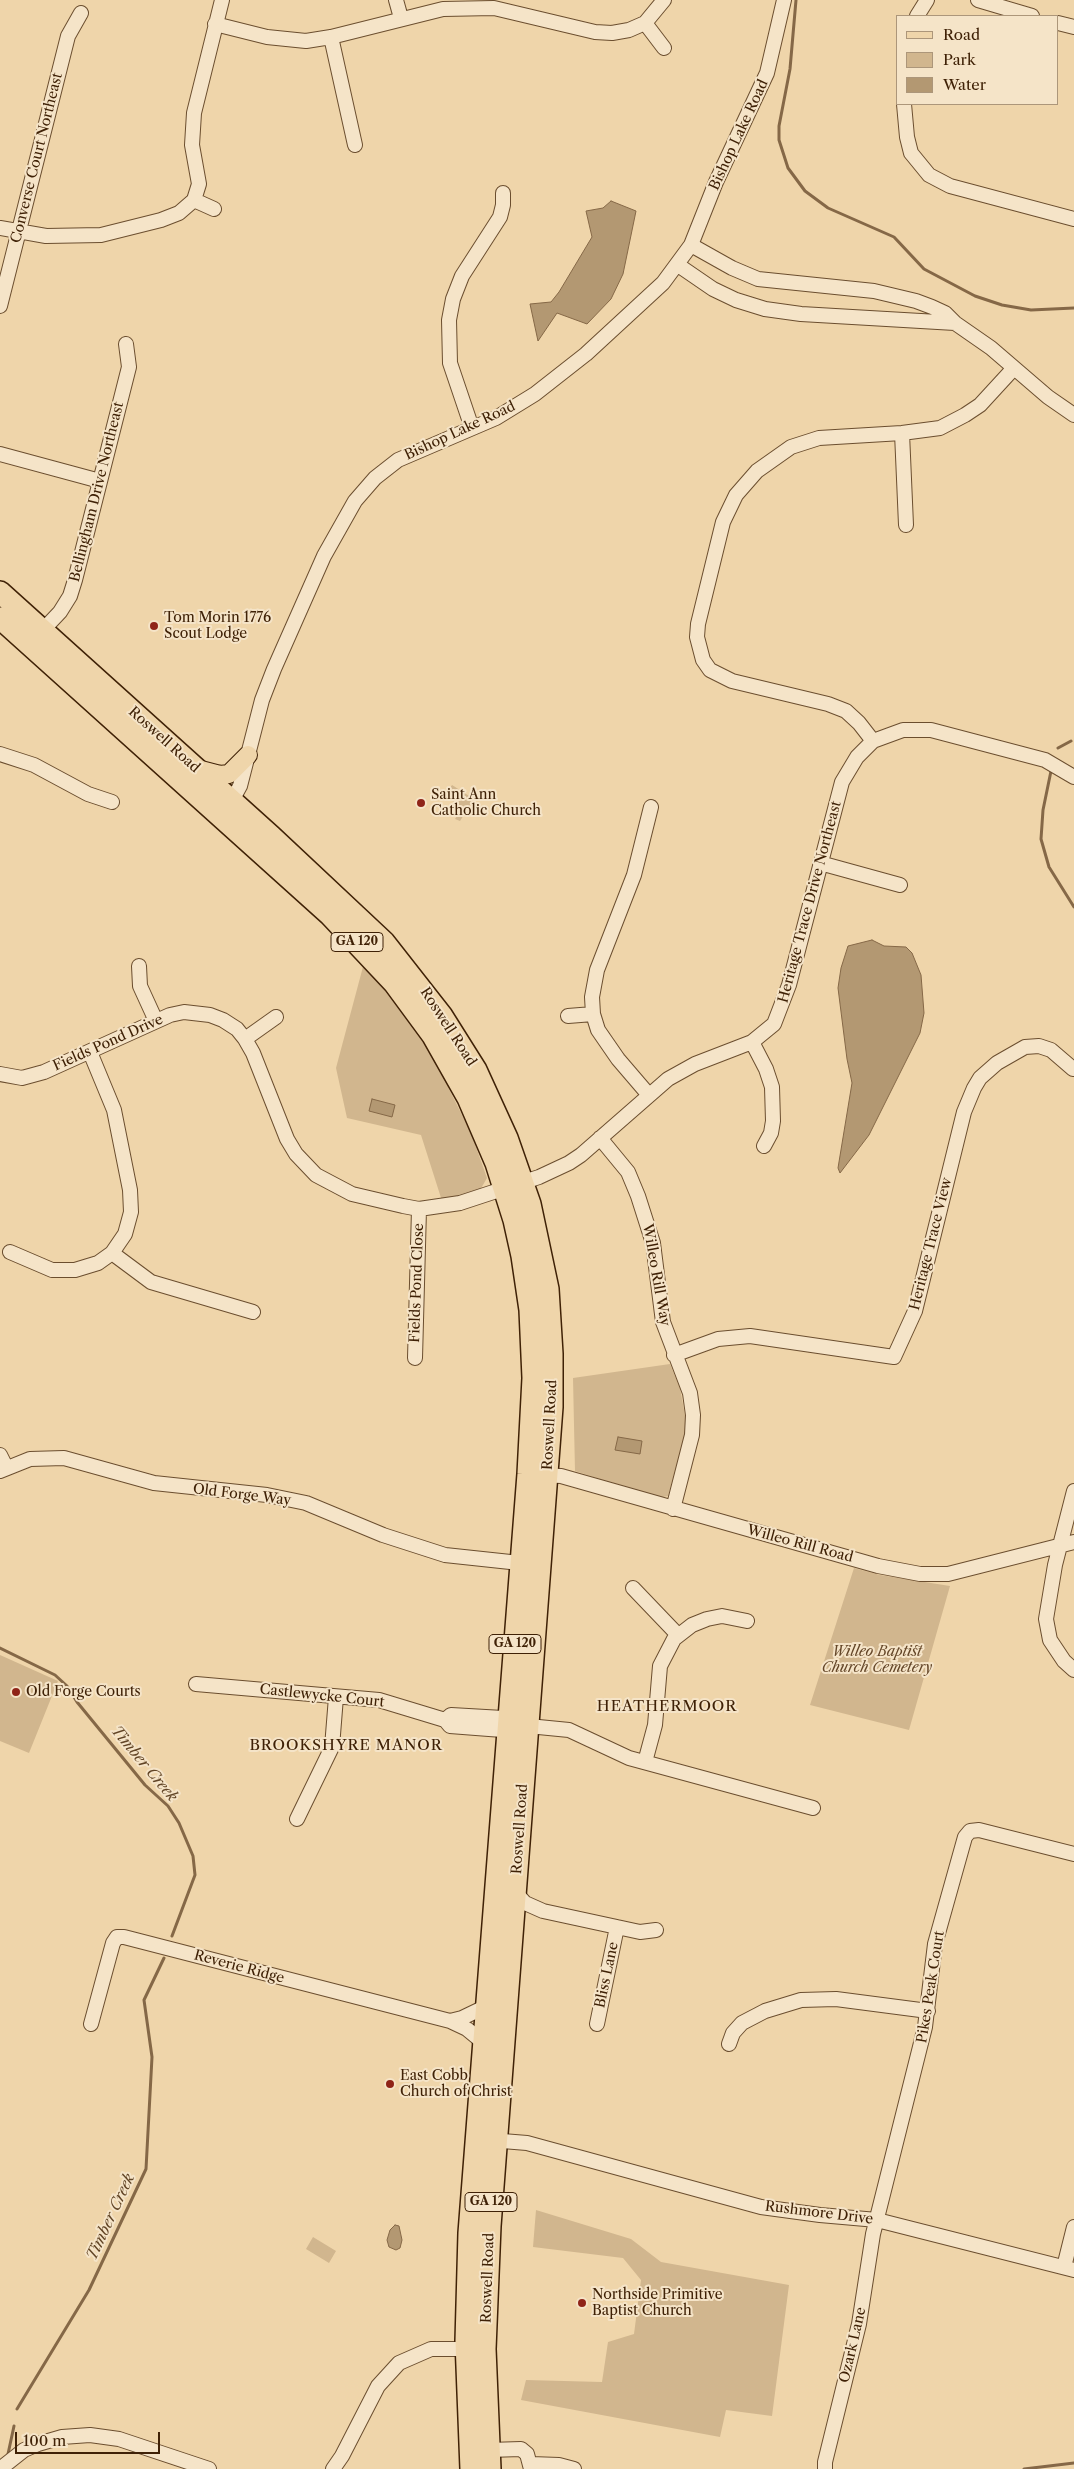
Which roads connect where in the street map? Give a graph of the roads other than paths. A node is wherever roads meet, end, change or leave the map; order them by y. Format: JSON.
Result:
{"nodes":[{"id":1,"x":222,"y":0,"type":"edge"},
{"id":2,"x":396,"y":0,"type":"edge"},
{"id":3,"x":664,"y":0,"type":"edge"},
{"id":4,"x":784,"y":0,"type":"edge"},
{"id":5,"x":927,"y":0,"type":"edge"},
{"id":6,"x":978,"y":0,"type":"edge"},
{"id":7,"x":81,"y":13,"type":"dead end"},
{"id":8,"x":918,"y":15,"type":"edge"},
{"id":9,"x":1029,"y":15,"type":"edge"},
{"id":10,"x":400,"y":18,"type":"junction"},
{"id":11,"x":645,"y":23,"type":"junction"},
{"id":12,"x":1059,"y":23,"type":"edge"},
{"id":13,"x":215,"y":24,"type":"junction"},
{"id":14,"x":1074,"y":27,"type":"edge"},
{"id":15,"x":331,"y":37,"type":"junction"},
{"id":16,"x":664,"y":48,"type":"dead end"},
{"id":17,"x":904,"y":105,"type":"edge"},
{"id":18,"x":355,"y":145,"type":"dead end"},
{"id":19,"x":504,"y":193,"type":"dead end"},
{"id":20,"x":194,"y":200,"type":"junction"},
{"id":21,"x":214,"y":209,"type":"dead end"},
{"id":22,"x":1074,"y":219,"type":"edge"},
{"id":23,"x":0,"y":228,"type":"edge"},
{"id":24,"x":19,"y":232,"type":"junction"},
{"id":25,"x":691,"y":244,"type":"junction"},
{"id":26,"x":678,"y":265,"type":"junction"},
{"id":27,"x":0,"y":306,"type":"edge"},
{"id":28,"x":955,"y":323,"type":"junction"},
{"id":29,"x":126,"y":344,"type":"dead end"},
{"id":30,"x":1014,"y":368,"type":"junction"},
{"id":31,"x":1074,"y":415,"type":"edge"},
{"id":32,"x":472,"y":428,"type":"junction"},
{"id":33,"x":902,"y":433,"type":"junction"},
{"id":34,"x":0,"y":454,"type":"edge"},
{"id":35,"x":100,"y":481,"type":"junction"},
{"id":36,"x":906,"y":525,"type":"dead end"},
{"id":37,"x":0,"y":592,"type":"edge"},
{"id":38,"x":0,"y":618,"type":"edge"},
{"id":39,"x":43,"y":630,"type":"junction"},
{"id":40,"x":873,"y":741,"type":"junction"},
{"id":41,"x":0,"y":754,"type":"edge"},
{"id":42,"x":248,"y":755,"type":"junction"},
{"id":43,"x":195,"y":768,"type":"junction"},
{"id":44,"x":1074,"y":777,"type":"edge"},
{"id":45,"x":112,"y":802,"type":"dead end"},
{"id":46,"x":651,"y":807,"type":"dead end"},
{"id":47,"x":226,"y":809,"type":"junction"},
{"id":48,"x":820,"y":863,"type":"junction"},
{"id":49,"x":900,"y":885,"type":"dead end"},
{"id":50,"x":139,"y":966,"type":"dead end"},
{"id":51,"x":593,"y":1014,"type":"junction"},
{"id":52,"x":568,"y":1016,"type":"dead end"},
{"id":53,"x":276,"y":1017,"type":"dead end"},
{"id":54,"x":156,"y":1021,"type":"junction"},
{"id":55,"x":245,"y":1039,"type":"junction"},
{"id":56,"x":752,"y":1042,"type":"junction"},
{"id":57,"x":90,"y":1052,"type":"junction"},
{"id":58,"x":1073,"y":1069,"type":"edge"},
{"id":59,"x":0,"y":1074,"type":"edge"},
{"id":60,"x":648,"y":1094,"type":"junction"},
{"id":61,"x":600,"y":1138,"type":"junction"},
{"id":62,"x":764,"y":1146,"type":"dead end"},
{"id":63,"x":514,"y":1186,"type":"junction"},
{"id":64,"x":419,"y":1209,"type":"junction"},
{"id":65,"x":10,"y":1252,"type":"dead end"},
{"id":66,"x":112,"y":1253,"type":"junction"},
{"id":67,"x":253,"y":1312,"type":"dead end"},
{"id":68,"x":674,"y":1355,"type":"junction"},
{"id":69,"x":415,"y":1358,"type":"dead end"},
{"id":70,"x":2,"y":1464,"type":"edge"},
{"id":71,"x":537,"y":1475,"type":"junction"},
{"id":72,"x":1074,"y":1491,"type":"edge"},
{"id":73,"x":673,"y":1509,"type":"junction"},
{"id":74,"x":1074,"y":1542,"type":"edge"},
{"id":75,"x":1060,"y":1545,"type":"junction"},
{"id":76,"x":530,"y":1564,"type":"junction"},
{"id":77,"x":633,"y":1588,"type":"dead end"},
{"id":78,"x":747,"y":1620,"type":"dead end"},
{"id":79,"x":678,"y":1635,"type":"junction"},
{"id":80,"x":1074,"y":1670,"type":"edge"},
{"id":81,"x":196,"y":1684,"type":"dead end"},
{"id":82,"x":336,"y":1697,"type":"junction"},
{"id":83,"x":518,"y":1725,"type":"junction"},
{"id":84,"x":645,"y":1762,"type":"junction"},
{"id":85,"x":813,"y":1808,"type":"dead end"},
{"id":86,"x":297,"y":1819,"type":"dead end"},
{"id":87,"x":1074,"y":1854,"type":"edge"},
{"id":88,"x":515,"y":1892,"type":"junction"},
{"id":89,"x":544,"y":1911,"type":"junction"},
{"id":90,"x":618,"y":1927,"type":"junction"},
{"id":91,"x":656,"y":1930,"type":"dead end"},
{"id":92,"x":508,"y":1988,"type":"junction"},
{"id":93,"x":487,"y":2006,"type":"junction"},
{"id":94,"x":928,"y":2011,"type":"junction"},
{"id":95,"x":450,"y":2021,"type":"junction"},
{"id":96,"x":91,"y":2024,"type":"dead end"},
{"id":97,"x":597,"y":2024,"type":"dead end"},
{"id":98,"x":484,"y":2043,"type":"junction"},
{"id":99,"x":729,"y":2044,"type":"dead end"},
{"id":100,"x":486,"y":2140,"type":"junction"},
{"id":101,"x":877,"y":2220,"type":"junction"},
{"id":102,"x":1074,"y":2227,"type":"edge"},
{"id":103,"x":1069,"y":2269,"type":"edge"},
{"id":104,"x":476,"y":2349,"type":"junction"},
{"id":105,"x":489,"y":2460,"type":"edge"},
{"id":106,"x":531,"y":2467,"type":"edge"},
{"id":107,"x":0,"y":2469,"type":"edge"},
{"id":108,"x":209,"y":2469,"type":"edge"},
{"id":109,"x":333,"y":2469,"type":"edge"},
{"id":110,"x":471,"y":2469,"type":"edge"},
{"id":111,"x":574,"y":2469,"type":"edge"},
{"id":112,"x":825,"y":2469,"type":"edge"}],
"edges":[{"from":1,"to":13,"type":"street"},
{"from":2,"to":10,"type":"street"},
{"from":3,"to":11,"type":"street"},
{"from":4,"to":25,"type":"street","name":"Bishop Lake Road"},
{"from":5,"to":8,"type":"street"},
{"from":6,"to":9,"type":"street"},
{"from":7,"to":24,"type":"street","name":"Converse Court Northeast"},
{"from":10,"to":11,"type":"street"},
{"from":10,"to":15,"type":"street"},
{"from":11,"to":16,"type":"street"},
{"from":12,"to":14,"type":"street"},
{"from":13,"to":15,"type":"street"},
{"from":13,"to":20,"type":"street"},
{"from":15,"to":18,"type":"street"},
{"from":17,"to":22,"type":"street"},
{"from":19,"to":32,"type":"street"},
{"from":20,"to":21,"type":"street"},
{"from":20,"to":24,"type":"street"},
{"from":23,"to":24,"type":"street"},
{"from":24,"to":27,"type":"street","name":"Converse Court Northeast"},
{"from":25,"to":26,"type":"street","name":"Bishop Lake Road"},
{"from":25,"to":28,"type":"street"},
{"from":26,"to":28,"type":"street"},
{"from":26,"to":32,"type":"street","name":"Bishop Lake Road"},
{"from":28,"to":30,"type":"street"},
{"from":29,"to":35,"type":"street","name":"Bellingham Drive Northeast"},
{"from":30,"to":31,"type":"street"},
{"from":30,"to":33,"type":"street"},
{"from":32,"to":42,"type":"street","name":"Bishop Lake Road"},
{"from":33,"to":36,"type":"street"},
{"from":33,"to":40,"type":"street"},
{"from":34,"to":35,"type":"street"},
{"from":35,"to":39,"type":"street","name":"Bellingham Drive Northeast"},
{"from":37,"to":39,"type":"highway","name":"Roswell Road","number":"GA 120"},
{"from":38,"to":47,"type":"highway","name":"Roswell Road","number":"GA 120"},
{"from":39,"to":43,"type":"highway","name":"Roswell Road","number":"GA 120"},
{"from":40,"to":44,"type":"street","name":"Heritage Trace Drive Northeast"},
{"from":40,"to":48,"type":"street","name":"Heritage Trace Drive Northeast"},
{"from":41,"to":45,"type":"street"},
{"from":42,"to":43,"type":"main road"},
{"from":42,"to":47,"type":"street","name":"Bishop Lake Road"},
{"from":43,"to":47,"type":"highway","name":"Roswell Road","number":"GA 120"},
{"from":46,"to":51,"type":"street"},
{"from":47,"to":63,"type":"highway","name":"Roswell Road","number":"GA 120"},
{"from":48,"to":49,"type":"street"},
{"from":48,"to":56,"type":"street","name":"Heritage Trace Drive Northeast"},
{"from":50,"to":54,"type":"street"},
{"from":51,"to":52,"type":"street"},
{"from":51,"to":60,"type":"street"},
{"from":53,"to":55,"type":"street"},
{"from":54,"to":55,"type":"street","name":"Fields Pond Drive"},
{"from":54,"to":57,"type":"street","name":"Fields Pond Drive"},
{"from":55,"to":64,"type":"street","name":"Fields Pond Drive"},
{"from":56,"to":60,"type":"street","name":"Heritage Trace Drive Northeast"},
{"from":56,"to":62,"type":"street"},
{"from":57,"to":59,"type":"street","name":"Fields Pond Drive"},
{"from":57,"to":66,"type":"street"},
{"from":58,"to":68,"type":"street","name":"Heritage Trace View"},
{"from":60,"to":61,"type":"street","name":"Heritage Trace Drive Northeast"},
{"from":61,"to":63,"type":"street","name":"Heritage Trace Drive Northeast"},
{"from":61,"to":68,"type":"street","name":"Willeo Rill Way"},
{"from":63,"to":64,"type":"street","name":"Fields Pond Drive"},
{"from":63,"to":71,"type":"highway","name":"Roswell Road","number":"GA 120"},
{"from":64,"to":69,"type":"street","name":"Fields Pond Close"},
{"from":65,"to":66,"type":"street"},
{"from":66,"to":67,"type":"street"},
{"from":68,"to":73,"type":"street","name":"Willeo Rill Way"},
{"from":70,"to":76,"type":"street","name":"Old Forge Way"},
{"from":71,"to":73,"type":"street","name":"Willeo Rill Road"},
{"from":71,"to":76,"type":"highway","name":"Roswell Road","number":"GA 120"},
{"from":72,"to":75,"type":"street"},
{"from":73,"to":75,"type":"street","name":"Willeo Rill Road"},
{"from":74,"to":75,"type":"street","name":"Willeo Rill Road"},
{"from":75,"to":80,"type":"street"},
{"from":76,"to":83,"type":"highway","name":"Roswell Road","number":"GA 120"},
{"from":77,"to":79,"type":"street"},
{"from":78,"to":79,"type":"street"},
{"from":79,"to":84,"type":"street"},
{"from":81,"to":82,"type":"street","name":"Castlewycke Court"},
{"from":82,"to":83,"type":"street","name":"Castlewycke Court"},
{"from":82,"to":86,"type":"street"},
{"from":83,"to":84,"type":"street"},
{"from":83,"to":88,"type":"highway","name":"Roswell Road","number":"GA 120"},
{"from":83,"to":93,"type":"highway","name":"Roswell Road","number":"GA 120"},
{"from":84,"to":85,"type":"street"},
{"from":87,"to":94,"type":"street","name":"Pikes Peak Court"},
{"from":88,"to":89,"type":"street","name":"Bliss Lane"},
{"from":88,"to":92,"type":"highway","name":"Roswell Road","number":"GA 120"},
{"from":89,"to":90,"type":"street","name":"Bliss Lane"},
{"from":89,"to":92,"type":"street"},
{"from":90,"to":91,"type":"street","name":"Bliss Lane"},
{"from":90,"to":97,"type":"street","name":"Bliss Lane"},
{"from":92,"to":100,"type":"highway","name":"Roswell Road","number":"GA 120"},
{"from":93,"to":95,"type":"street"},
{"from":93,"to":98,"type":"highway","name":"Roswell Road","number":"GA 120"},
{"from":94,"to":99,"type":"street"},
{"from":94,"to":101,"type":"street","name":"Pikes Peak Court"},
{"from":95,"to":96,"type":"street","name":"Reverie Ridge"},
{"from":95,"to":98,"type":"street","name":"Reverie Ridge"},
{"from":98,"to":100,"type":"highway","name":"Roswell Road","number":"GA 120"},
{"from":100,"to":101,"type":"street","name":"Rushmore Drive"},
{"from":100,"to":104,"type":"highway","name":"Roswell Road","number":"GA 120"},
{"from":101,"to":103,"type":"street","name":"Rushmore Drive"},
{"from":101,"to":112,"type":"street","name":"Ozark Lane"},
{"from":102,"to":103,"type":"street"},
{"from":104,"to":105,"type":"highway","name":"Roswell Road","number":"GA 120"},
{"from":104,"to":109,"type":"street"},
{"from":104,"to":110,"type":"highway","name":"Roswell Road","number":"GA 120"},
{"from":105,"to":106,"type":"street"},
{"from":106,"to":111,"type":"street"},
{"from":107,"to":108,"type":"street"}]}
